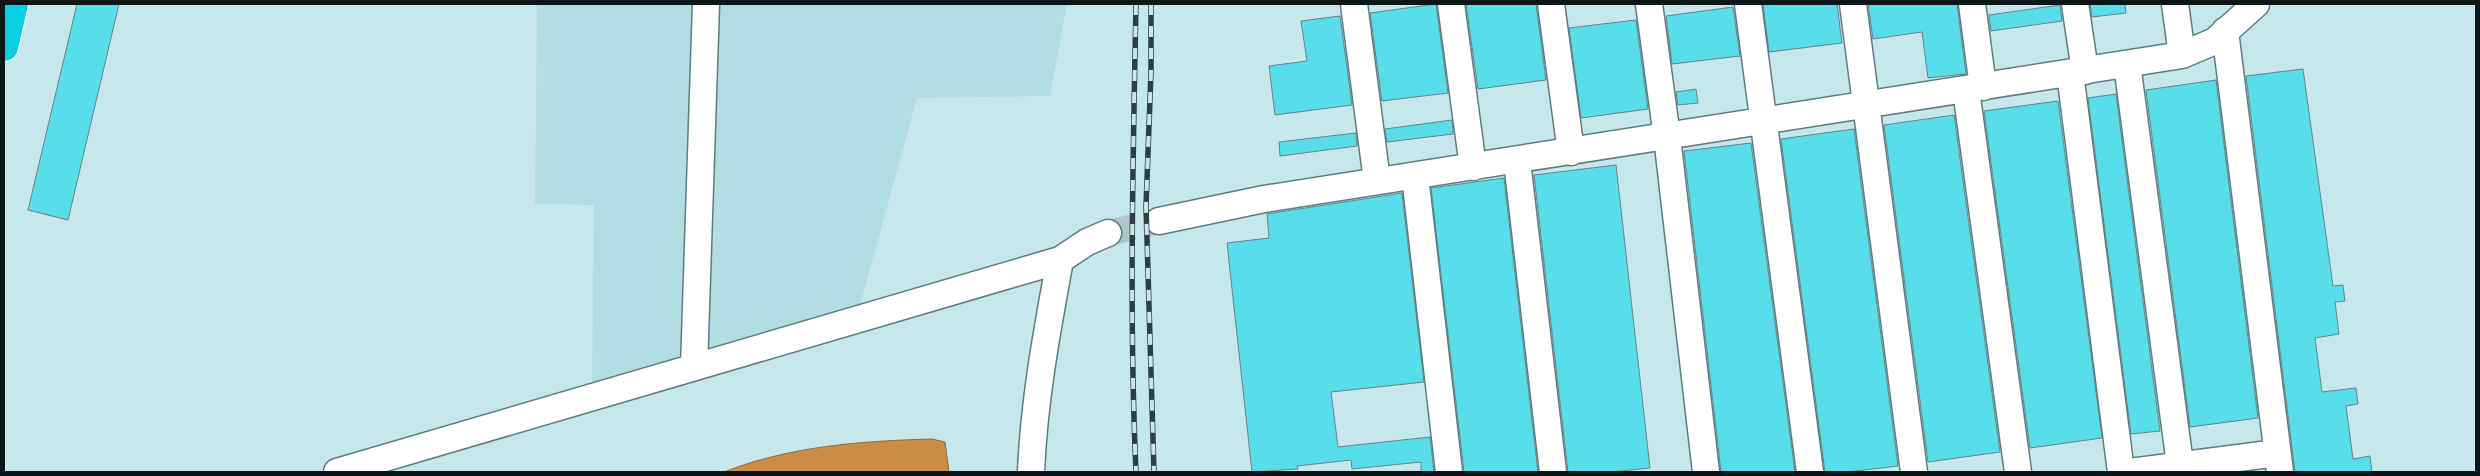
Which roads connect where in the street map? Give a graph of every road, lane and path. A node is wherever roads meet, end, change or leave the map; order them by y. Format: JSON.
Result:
{"nodes":[{"id":1,"x":14,"y":4,"type":"edge"},
{"id":2,"x":706,"y":4,"type":"edge"},
{"id":3,"x":1354,"y":4,"type":"edge"},
{"id":4,"x":1451,"y":4,"type":"edge"},
{"id":5,"x":1551,"y":4,"type":"edge"},
{"id":6,"x":1649,"y":4,"type":"edge"},
{"id":7,"x":1748,"y":4,"type":"edge"},
{"id":8,"x":1853,"y":4,"type":"edge"},
{"id":9,"x":1972,"y":4,"type":"edge"},
{"id":10,"x":2075,"y":4,"type":"edge"},
{"id":11,"x":2175,"y":4,"type":"edge"},
{"id":12,"x":2256,"y":4,"type":"edge"},
{"id":13,"x":2225,"y":32,"type":"junction"},
{"id":14,"x":4,"y":47,"type":"edge"},
{"id":15,"x":2182,"y":55,"type":"junction"},
{"id":16,"x":2127,"y":64,"type":"junction"},
{"id":17,"x":2077,"y":72,"type":"junction"},
{"id":18,"x":1974,"y":88,"type":"junction"},
{"id":19,"x":1866,"y":105,"type":"junction"},
{"id":20,"x":1764,"y":122,"type":"junction"},
{"id":21,"x":1667,"y":136,"type":"junction"},
{"id":22,"x":1571,"y":152,"type":"junction"},
{"id":23,"x":1517,"y":160,"type":"junction"},
{"id":24,"x":1473,"y":167,"type":"junction"},
{"id":25,"x":1415,"y":176,"type":"junction"},
{"id":26,"x":1377,"y":181,"type":"junction"},
{"id":27,"x":1159,"y":222,"type":"tunnel mouth"},
{"id":28,"x":1108,"y":232,"type":"tunnel mouth"},
{"id":29,"x":1060,"y":260,"type":"junction"},
{"id":30,"x":694,"y":367,"type":"junction"},
{"id":31,"x":2278,"y":463,"type":"edge"},
{"id":32,"x":2181,"y":469,"type":"edge"},
{"id":33,"x":337,"y":472,"type":"edge"},
{"id":34,"x":1031,"y":472,"type":"edge"},
{"id":35,"x":1449,"y":472,"type":"edge"},
{"id":36,"x":1553,"y":472,"type":"edge"},
{"id":37,"x":1706,"y":472,"type":"edge"},
{"id":38,"x":1810,"y":472,"type":"edge"},
{"id":39,"x":1914,"y":472,"type":"edge"},
{"id":40,"x":2018,"y":472,"type":"edge"},
{"id":41,"x":2121,"y":472,"type":"edge"},
{"id":42,"x":2130,"y":472,"type":"edge"}],
"edges":[{"from":1,"to":14,"type":"highway"},
{"from":2,"to":30,"type":"street"},
{"from":3,"to":26,"type":"street"},
{"from":4,"to":24,"type":"street"},
{"from":5,"to":22,"type":"street"},
{"from":6,"to":21,"type":"street"},
{"from":7,"to":20,"type":"street"},
{"from":8,"to":19,"type":"street"},
{"from":9,"to":18,"type":"street"},
{"from":10,"to":17,"type":"street"},
{"from":11,"to":15,"type":"street"},
{"from":12,"to":13,"type":"street"},
{"from":13,"to":15,"type":"street"},
{"from":13,"to":31,"type":"street"},
{"from":15,"to":16,"type":"street"},
{"from":16,"to":17,"type":"street"},
{"from":16,"to":32,"type":"street"},
{"from":17,"to":18,"type":"street"},
{"from":17,"to":41,"type":"street"},
{"from":18,"to":19,"type":"street"},
{"from":18,"to":40,"type":"street"},
{"from":19,"to":20,"type":"street"},
{"from":19,"to":39,"type":"street"},
{"from":20,"to":21,"type":"street"},
{"from":20,"to":38,"type":"street"},
{"from":21,"to":22,"type":"street"},
{"from":21,"to":37,"type":"street"},
{"from":22,"to":23,"type":"street"},
{"from":23,"to":24,"type":"street"},
{"from":23,"to":36,"type":"street"},
{"from":24,"to":25,"type":"street"},
{"from":25,"to":26,"type":"street"},
{"from":25,"to":35,"type":"street"},
{"from":26,"to":27,"type":"street"},
{"from":28,"to":29,"type":"street"},
{"from":29,"to":30,"type":"street"},
{"from":29,"to":34,"type":"street"},
{"from":30,"to":33,"type":"street"},
{"from":31,"to":32,"type":"street"},
{"from":32,"to":42,"type":"street"}]}
